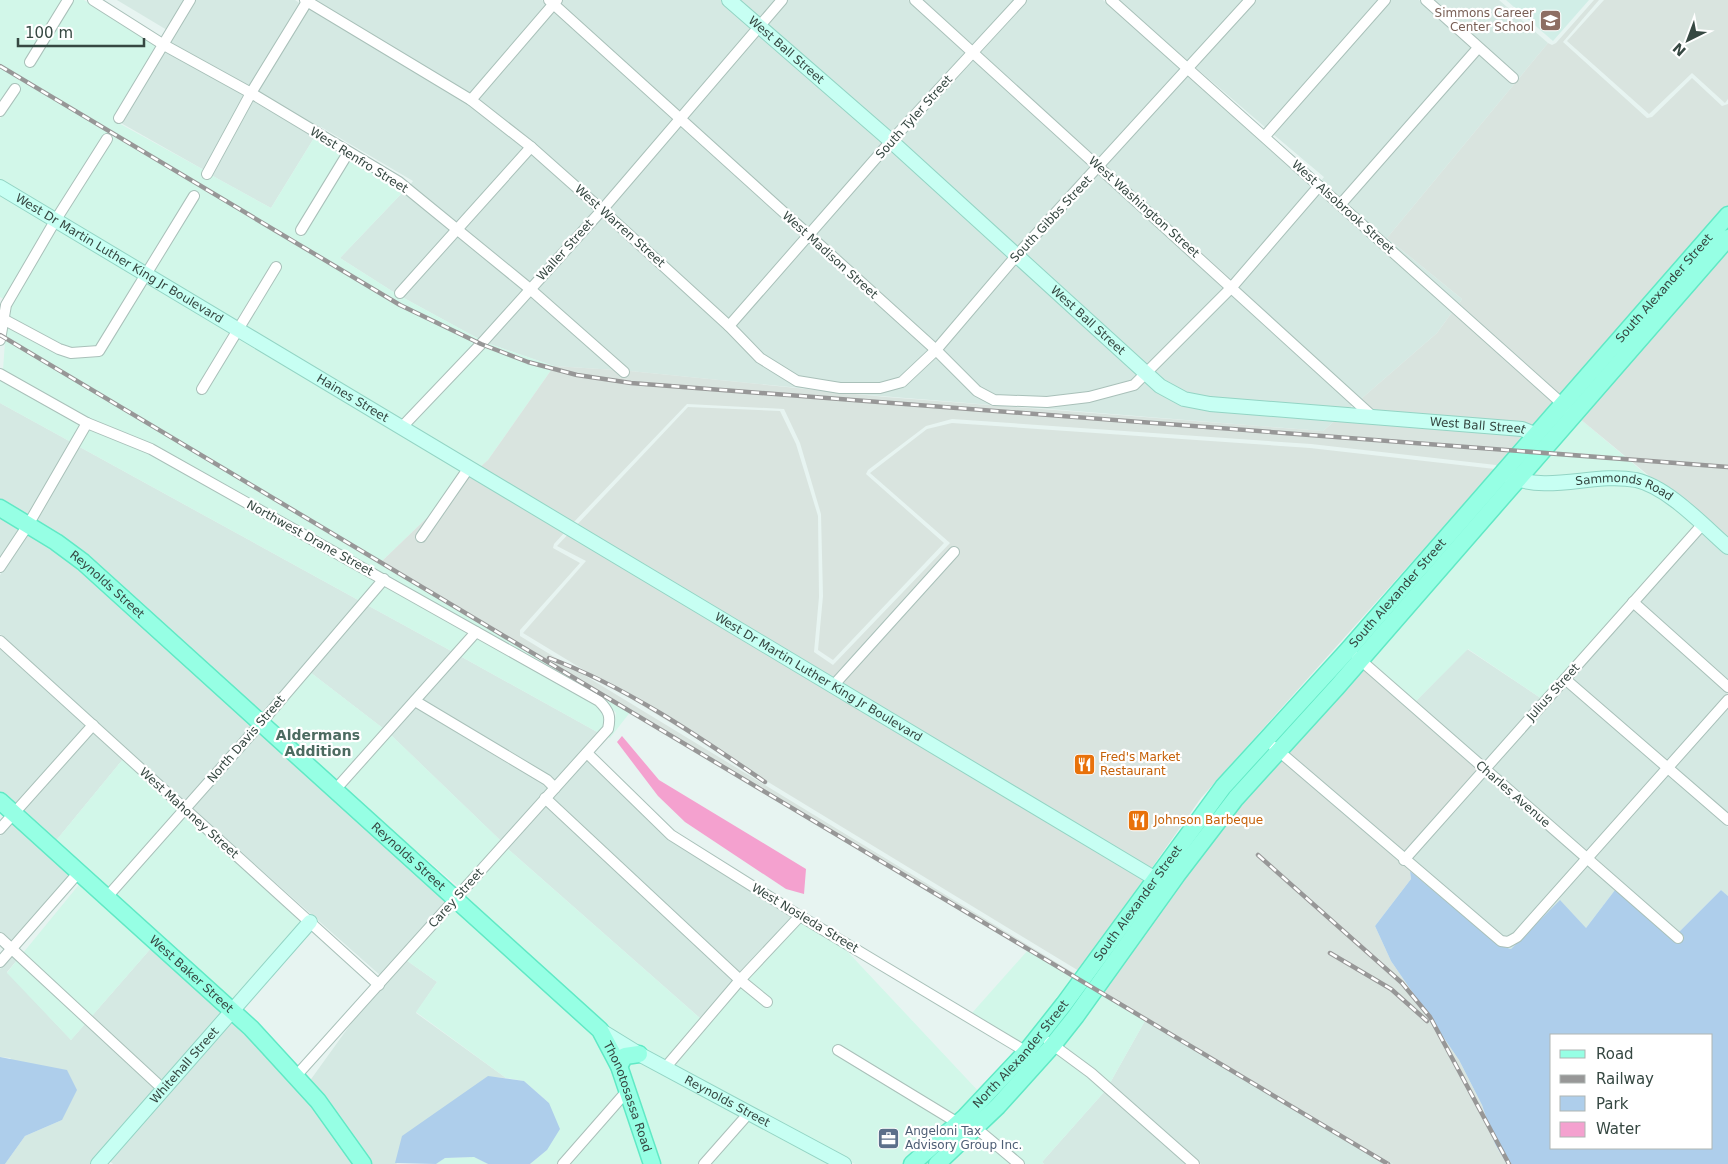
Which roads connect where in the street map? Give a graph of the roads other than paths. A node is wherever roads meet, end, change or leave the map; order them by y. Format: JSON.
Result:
{"nodes":[{"id":1,"x":68,"y":0,"type":"edge"},
{"id":2,"x":93,"y":0,"type":"edge"},
{"id":3,"x":190,"y":0,"type":"edge"},
{"id":4,"x":307,"y":0,"type":"edge"},
{"id":5,"x":730,"y":0,"type":"edge"},
{"id":6,"x":782,"y":0,"type":"edge"},
{"id":7,"x":915,"y":0,"type":"edge"},
{"id":8,"x":1021,"y":0,"type":"edge"},
{"id":9,"x":1111,"y":0,"type":"edge"},
{"id":10,"x":1250,"y":0,"type":"edge"},
{"id":11,"x":1385,"y":0,"type":"edge"},
{"id":12,"x":1426,"y":0,"type":"edge"},
{"id":13,"x":553,"y":1,"type":"edge"},
{"id":14,"x":758,"y":27,"type":"junction"},
{"id":15,"x":164,"y":45,"type":"junction"},
{"id":16,"x":1478,"y":48,"type":"junction"},
{"id":17,"x":974,"y":52,"type":"junction"},
{"id":18,"x":30,"y":62,"type":"dead end"},
{"id":19,"x":1188,"y":67,"type":"junction"},
{"id":20,"x":1513,"y":78,"type":"dead end"},
{"id":21,"x":15,"y":89,"type":"dead end"},
{"id":22,"x":251,"y":93,"type":"junction"},
{"id":23,"x":471,"y":100,"type":"junction"},
{"id":24,"x":0,"y":112,"type":"edge"},
{"id":25,"x":119,"y":118,"type":"dead end"},
{"id":26,"x":680,"y":119,"type":"junction"},
{"id":27,"x":1265,"y":136,"type":"junction"},
{"id":28,"x":107,"y":140,"type":"dead end"},
{"id":29,"x":891,"y":141,"type":"junction"},
{"id":30,"x":531,"y":147,"type":"junction"},
{"id":31,"x":348,"y":153,"type":"junction"},
{"id":32,"x":1100,"y":167,"type":"junction"},
{"id":33,"x":207,"y":174,"type":"dead end"},
{"id":34,"x":1319,"y":186,"type":"junction"},
{"id":35,"x":0,"y":187,"type":"edge"},
{"id":36,"x":194,"y":196,"type":"dead end"},
{"id":37,"x":1340,"y":205,"type":"junction"},
{"id":38,"x":602,"y":210,"type":"junction"},
{"id":39,"x":1727,"y":219,"type":"edge"},
{"id":40,"x":55,"y":220,"type":"junction"},
{"id":41,"x":301,"y":230,"type":"dead end"},
{"id":42,"x":458,"y":230,"type":"junction"},
{"id":43,"x":810,"y":236,"type":"junction"},
{"id":44,"x":1728,"y":238,"type":"edge"},
{"id":45,"x":1017,"y":255,"type":"junction"},
{"id":46,"x":276,"y":267,"type":"dead end"},
{"id":47,"x":145,"y":275,"type":"junction"},
{"id":48,"x":1232,"y":287,"type":"junction"},
{"id":49,"x":530,"y":289,"type":"junction"},
{"id":50,"x":400,"y":293,"type":"dead end"},
{"id":51,"x":3,"y":304,"type":"edge"},
{"id":52,"x":1656,"y":308,"type":"junction"},
{"id":53,"x":3,"y":319,"type":"junction"},
{"id":54,"x":729,"y":326,"type":"junction"},
{"id":55,"x":238,"y":329,"type":"junction"},
{"id":56,"x":0,"y":340,"type":"edge"},
{"id":57,"x":936,"y":350,"type":"junction"},
{"id":58,"x":624,"y":372,"type":"dead end"},
{"id":59,"x":1146,"y":373,"type":"junction"},
{"id":60,"x":0,"y":374,"type":"edge"},
{"id":61,"x":202,"y":389,"type":"dead end"},
{"id":62,"x":1570,"y":410,"type":"junction"},
{"id":63,"x":1372,"y":416,"type":"junction"},
{"id":64,"x":87,"y":422,"type":"junction"},
{"id":65,"x":401,"y":428,"type":"junction"},
{"id":66,"x":1537,"y":435,"type":"junction"},
{"id":67,"x":468,"y":469,"type":"junction"},
{"id":68,"x":1510,"y":477,"type":"junction"},
{"id":69,"x":0,"y":508,"type":"edge"},
{"id":70,"x":28,"y":525,"type":"junction"},
{"id":71,"x":1702,"y":525,"type":"junction"},
{"id":72,"x":421,"y":537,"type":"dead end"},
{"id":73,"x":1728,"y":547,"type":"edge"},
{"id":74,"x":954,"y":552,"type":"dead end"},
{"id":75,"x":0,"y":567,"type":"edge"},
{"id":76,"x":384,"y":579,"type":"junction"},
{"id":77,"x":1633,"y":602,"type":"junction"},
{"id":78,"x":476,"y":632,"type":"junction"},
{"id":79,"x":0,"y":641,"type":"edge"},
{"id":80,"x":1354,"y":655,"type":"junction"},
{"id":81,"x":1565,"y":679,"type":"junction"},
{"id":82,"x":832,"y":686,"type":"junction"},
{"id":83,"x":1728,"y":687,"type":"edge"},
{"id":84,"x":1728,"y":700,"type":"edge"},
{"id":85,"x":415,"y":701,"type":"junction"},
{"id":86,"x":610,"y":717,"type":"joint"},
{"id":87,"x":261,"y":723,"type":"junction"},
{"id":88,"x":93,"y":725,"type":"junction"},
{"id":89,"x":1266,"y":740,"type":"junction"},
{"id":90,"x":1279,"y":751,"type":"junction"},
{"id":91,"x":587,"y":753,"type":"junction"},
{"id":92,"x":1668,"y":768,"type":"junction"},
{"id":93,"x":1485,"y":769,"type":"junction"},
{"id":94,"x":555,"y":788,"type":"junction"},
{"id":95,"x":335,"y":790,"type":"junction"},
{"id":96,"x":545,"y":798,"type":"junction"},
{"id":97,"x":0,"y":800,"type":"edge"},
{"id":98,"x":185,"y":809,"type":"junction"},
{"id":99,"x":14,"y":813,"type":"junction"},
{"id":100,"x":1728,"y":820,"type":"edge"},
{"id":101,"x":0,"y":830,"type":"edge"},
{"id":102,"x":1587,"y":859,"type":"junction"},
{"id":103,"x":1404,"y":860,"type":"junction"},
{"id":104,"x":79,"y":872,"type":"junction"},
{"id":105,"x":1162,"y":883,"type":"junction"},
{"id":106,"x":107,"y":897,"type":"junction"},
{"id":107,"x":456,"y":899,"type":"junction"},
{"id":108,"x":800,"y":916,"type":"junction"},
{"id":109,"x":310,"y":922,"type":"junction"},
{"id":110,"x":0,"y":938,"type":"edge"},
{"id":111,"x":1678,"y":938,"type":"dead end"},
{"id":112,"x":12,"y":950,"type":"junction"},
{"id":113,"x":0,"y":962,"type":"edge"},
{"id":114,"x":740,"y":980,"type":"junction"},
{"id":115,"x":1082,"y":981,"type":"joint"},
{"id":116,"x":379,"y":985,"type":"junction"},
{"id":117,"x":1096,"y":989,"type":"joint"},
{"id":118,"x":767,"y":1002,"type":"dead end"},
{"id":119,"x":231,"y":1010,"type":"junction"},
{"id":120,"x":600,"y":1030,"type":"junction"},
{"id":121,"x":1046,"y":1040,"type":"junction"},
{"id":122,"x":838,"y":1050,"type":"dead end"},
{"id":123,"x":639,"y":1054,"type":"junction"},
{"id":124,"x":1033,"y":1056,"type":"junction"},
{"id":125,"x":619,"y":1066,"type":"junction"},
{"id":126,"x":665,"y":1068,"type":"junction"},
{"id":127,"x":296,"y":1076,"type":"junction"},
{"id":128,"x":163,"y":1089,"type":"junction"},
{"id":129,"x":627,"y":1091,"type":"junction"},
{"id":130,"x":749,"y":1113,"type":"junction"},
{"id":131,"x":958,"y":1123,"type":"junction"},
{"id":132,"x":976,"y":1128,"type":"junction"},
{"id":133,"x":101,"y":1163,"type":"edge"},
{"id":134,"x":363,"y":1164,"type":"edge"},
{"id":135,"x":563,"y":1164,"type":"edge"},
{"id":136,"x":652,"y":1164,"type":"edge"},
{"id":137,"x":704,"y":1164,"type":"edge"},
{"id":138,"x":844,"y":1164,"type":"edge"},
{"id":139,"x":912,"y":1164,"type":"edge"},
{"id":140,"x":937,"y":1164,"type":"edge"},
{"id":141,"x":1019,"y":1164,"type":"edge"},
{"id":142,"x":1194,"y":1164,"type":"edge"}],
"edges":[{"from":1,"to":18,"type":"street"},
{"from":2,"to":15,"type":"street","name":"West Renfro Street"},
{"from":3,"to":15,"type":"street"},
{"from":4,"to":22,"type":"street"},
{"from":4,"to":23,"type":"street","name":"West Warren Street"},
{"from":5,"to":14,"type":"street","name":"West Ball Street"},
{"from":6,"to":14,"type":"street","name":"Waller Street"},
{"from":7,"to":17,"type":"street","name":"West Washington Street"},
{"from":8,"to":17,"type":"street","name":"South Tyler Street"},
{"from":9,"to":19,"type":"street","name":"West Alsobrook Street"},
{"from":10,"to":19,"type":"street","name":"South Gibbs Street"},
{"from":11,"to":27,"type":"street"},
{"from":12,"to":16,"type":"street"},
{"from":13,"to":23,"type":"street"},
{"from":13,"to":26,"type":"street","name":"West Madison Street"},
{"from":14,"to":26,"type":"street","name":"Waller Street"},
{"from":14,"to":29,"type":"street","name":"West Ball Street"},
{"from":15,"to":22,"type":"street","name":"West Renfro Street"},
{"from":15,"to":25,"type":"street"},
{"from":16,"to":20,"type":"street"},
{"from":16,"to":37,"type":"street"},
{"from":17,"to":29,"type":"street","name":"South Tyler Street"},
{"from":17,"to":32,"type":"street","name":"West Washington Street"},
{"from":19,"to":27,"type":"street","name":"West Alsobrook Street"},
{"from":19,"to":32,"type":"street","name":"South Gibbs Street"},
{"from":21,"to":24,"type":"street"},
{"from":22,"to":31,"type":"street","name":"West Renfro Street"},
{"from":22,"to":33,"type":"street"},
{"from":23,"to":30,"type":"street","name":"West Warren Street"},
{"from":26,"to":38,"type":"street","name":"Waller Street"},
{"from":26,"to":43,"type":"street","name":"West Madison Street"},
{"from":27,"to":34,"type":"street","name":"West Alsobrook Street"},
{"from":28,"to":40,"type":"street"},
{"from":29,"to":43,"type":"street","name":"South Tyler Street"},
{"from":29,"to":45,"type":"street","name":"West Ball Street"},
{"from":30,"to":38,"type":"street","name":"West Warren Street"},
{"from":30,"to":42,"type":"street"},
{"from":31,"to":41,"type":"street"},
{"from":31,"to":42,"type":"street","name":"West Renfro Street"},
{"from":32,"to":45,"type":"street","name":"South Gibbs Street"},
{"from":32,"to":48,"type":"street","name":"West Washington Street"},
{"from":34,"to":37,"type":"street","name":"West Alsobrook Street"},
{"from":34,"to":48,"type":"street","name":"West Madison Street"},
{"from":35,"to":40,"type":"street","name":"West Dr Martin Luther King Jr Boulevard"},
{"from":36,"to":47,"type":"street"},
{"from":37,"to":62,"type":"street","name":"West Alsobrook Street"},
{"from":38,"to":49,"type":"street","name":"Waller Street"},
{"from":38,"to":54,"type":"street","name":"West Warren Street"},
{"from":39,"to":52,"type":"main road","name":"South Alexander Street"},
{"from":40,"to":47,"type":"street","name":"West Dr Martin Luther King Jr Boulevard"},
{"from":40,"to":51,"type":"street"},
{"from":42,"to":49,"type":"street","name":"West Renfro Street"},
{"from":42,"to":50,"type":"street"},
{"from":43,"to":54,"type":"street","name":"South Tyler Street"},
{"from":43,"to":57,"type":"street","name":"West Madison Street"},
{"from":44,"to":52,"type":"main road","name":"South Alexander Street"},
{"from":45,"to":57,"type":"street","name":"South Gibbs Street"},
{"from":45,"to":59,"type":"street","name":"West Ball Street"},
{"from":46,"to":55,"type":"street"},
{"from":47,"to":53,"type":"street"},
{"from":47,"to":55,"type":"street","name":"West Dr Martin Luther King Jr Boulevard"},
{"from":48,"to":59,"type":"street","name":"West Madison Street"},
{"from":48,"to":63,"type":"street","name":"West Washington Street"},
{"from":49,"to":58,"type":"street","name":"West Renfro Street"},
{"from":49,"to":65,"type":"street","name":"Waller Street"},
{"from":51,"to":53,"type":"street"},
{"from":52,"to":62,"type":"main road","name":"South Alexander Street"},
{"from":53,"to":56,"type":"street"},
{"from":54,"to":57,"type":"street","name":"West Warren Street"},
{"from":55,"to":61,"type":"street"},
{"from":55,"to":65,"type":"street","name":"Haines Street"},
{"from":57,"to":59,"type":"street","name":"West Madison Street"},
{"from":59,"to":63,"type":"street","name":"West Ball Street"},
{"from":60,"to":64,"type":"street","name":"Northwest Drane Street"},
{"from":62,"to":66,"type":"main road","name":"South Alexander Street"},
{"from":62,"to":68,"type":"main road","name":"South Alexander Street"},
{"from":63,"to":66,"type":"street","name":"West Ball Street"},
{"from":64,"to":70,"type":"street"},
{"from":64,"to":76,"type":"street","name":"Northwest Drane Street"},
{"from":65,"to":67,"type":"street","name":"Haines Street"},
{"from":66,"to":68,"type":"main road","name":"South Alexander Street"},
{"from":67,"to":72,"type":"street"},
{"from":67,"to":82,"type":"street","name":"West Dr Martin Luther King Jr Boulevard"},
{"from":68,"to":71,"type":"street","name":"Sammonds Road"},
{"from":68,"to":80,"type":"main road","name":"South Alexander Street"},
{"from":69,"to":70,"type":"main road","name":"Reynolds Street"},
{"from":70,"to":75,"type":"street"},
{"from":70,"to":87,"type":"main road","name":"Reynolds Street"},
{"from":71,"to":73,"type":"street","name":"Sammonds Road"},
{"from":71,"to":77,"type":"street","name":"Julius Street"},
{"from":74,"to":82,"type":"street"},
{"from":76,"to":78,"type":"street","name":"Northwest Drane Street"},
{"from":76,"to":87,"type":"street","name":"North Davis Street"},
{"from":77,"to":81,"type":"street","name":"Julius Street"},
{"from":77,"to":83,"type":"street"},
{"from":78,"to":85,"type":"street"},
{"from":78,"to":86,"type":"street","name":"Northwest Drane Street"},
{"from":79,"to":88,"type":"street","name":"West Mahoney Street"},
{"from":80,"to":89,"type":"main road","name":"South Alexander Street"},
{"from":80,"to":90,"type":"main road","name":"South Alexander Street"},
{"from":80,"to":93,"type":"street","name":"Charles Avenue"},
{"from":81,"to":92,"type":"street"},
{"from":81,"to":93,"type":"street","name":"Julius Street"},
{"from":82,"to":105,"type":"street","name":"West Dr Martin Luther King Jr Boulevard"},
{"from":84,"to":92,"type":"street"},
{"from":85,"to":94,"type":"street"},
{"from":85,"to":95,"type":"street"},
{"from":86,"to":91,"type":"street","name":"Carey Street"},
{"from":87,"to":95,"type":"main road","name":"Reynolds Street"},
{"from":87,"to":98,"type":"street","name":"North Davis Street"},
{"from":88,"to":98,"type":"street","name":"West Mahoney Street"},
{"from":88,"to":99,"type":"street"},
{"from":89,"to":90,"type":"street"},
{"from":89,"to":105,"type":"main road","name":"South Alexander Street"},
{"from":90,"to":103,"type":"street"},
{"from":90,"to":105,"type":"main road","name":"South Alexander Street"},
{"from":91,"to":94,"type":"street","name":"Carey Street"},
{"from":91,"to":108,"type":"street","name":"West Nosleda Street"},
{"from":92,"to":100,"type":"street"},
{"from":92,"to":102,"type":"street"},
{"from":93,"to":102,"type":"street","name":"Charles Avenue"},
{"from":93,"to":103,"type":"street","name":"Julius Street"},
{"from":94,"to":96,"type":"street","name":"Carey Street"},
{"from":95,"to":107,"type":"main road","name":"Reynolds Street"},
{"from":96,"to":107,"type":"street","name":"Carey Street"},
{"from":96,"to":114,"type":"street"},
{"from":97,"to":99,"type":"main road","name":"West Baker Street"},
{"from":98,"to":106,"type":"street","name":"North Davis Street"},
{"from":98,"to":109,"type":"street","name":"West Mahoney Street"},
{"from":99,"to":101,"type":"street"},
{"from":99,"to":104,"type":"main road","name":"West Baker Street"},
{"from":102,"to":103,"type":"street"},
{"from":102,"to":111,"type":"street","name":"Charles Avenue"},
{"from":104,"to":106,"type":"main road","name":"West Baker Street"},
{"from":104,"to":112,"type":"street"},
{"from":105,"to":115,"type":"main road","name":"South Alexander Street"},
{"from":105,"to":117,"type":"main road","name":"South Alexander Street"},
{"from":106,"to":119,"type":"main road","name":"West Baker Street"},
{"from":107,"to":116,"type":"street","name":"Carey Street"},
{"from":107,"to":120,"type":"main road","name":"Reynolds Street"},
{"from":108,"to":114,"type":"street"},
{"from":108,"to":124,"type":"street","name":"West Nosleda Street"},
{"from":109,"to":116,"type":"street","name":"West Mahoney Street"},
{"from":109,"to":119,"type":"street","name":"Whitehall Street"},
{"from":110,"to":112,"type":"street"},
{"from":112,"to":113,"type":"street"},
{"from":112,"to":128,"type":"street"},
{"from":114,"to":118,"type":"street"},
{"from":114,"to":126,"type":"street"},
{"from":115,"to":121,"type":"main road","name":"North Alexander Street"},
{"from":116,"to":127,"type":"street","name":"Carey Street"},
{"from":117,"to":121,"type":"main road","name":"North Alexander Street"},
{"from":119,"to":127,"type":"main road","name":"West Baker Street"},
{"from":119,"to":128,"type":"street","name":"Whitehall Street"},
{"from":120,"to":123,"type":"street","name":"Reynolds Street"},
{"from":120,"to":125,"type":"main road","name":"Thonotosassa Road"},
{"from":121,"to":124,"type":"main road","name":"North Alexander Street"},
{"from":121,"to":142,"type":"street"},
{"from":122,"to":131,"type":"street"},
{"from":123,"to":125,"type":"main road"},
{"from":123,"to":126,"type":"street","name":"Reynolds Street"},
{"from":124,"to":131,"type":"main road","name":"North Alexander Street"},
{"from":124,"to":132,"type":"main road","name":"North Alexander Street"},
{"from":125,"to":129,"type":"main road","name":"Thonotosassa Road"},
{"from":126,"to":130,"type":"street","name":"Reynolds Street"},
{"from":127,"to":134,"type":"main road","name":"West Baker Street"},
{"from":128,"to":133,"type":"street","name":"Whitehall Street"},
{"from":129,"to":135,"type":"street"},
{"from":129,"to":136,"type":"main road","name":"Thonotosassa Road"},
{"from":130,"to":137,"type":"street"},
{"from":130,"to":138,"type":"street","name":"Reynolds Street"},
{"from":131,"to":132,"type":"street"},
{"from":131,"to":139,"type":"main road","name":"North Alexander Street"},
{"from":132,"to":140,"type":"main road","name":"North Alexander Street"},
{"from":132,"to":141,"type":"street"}]}
